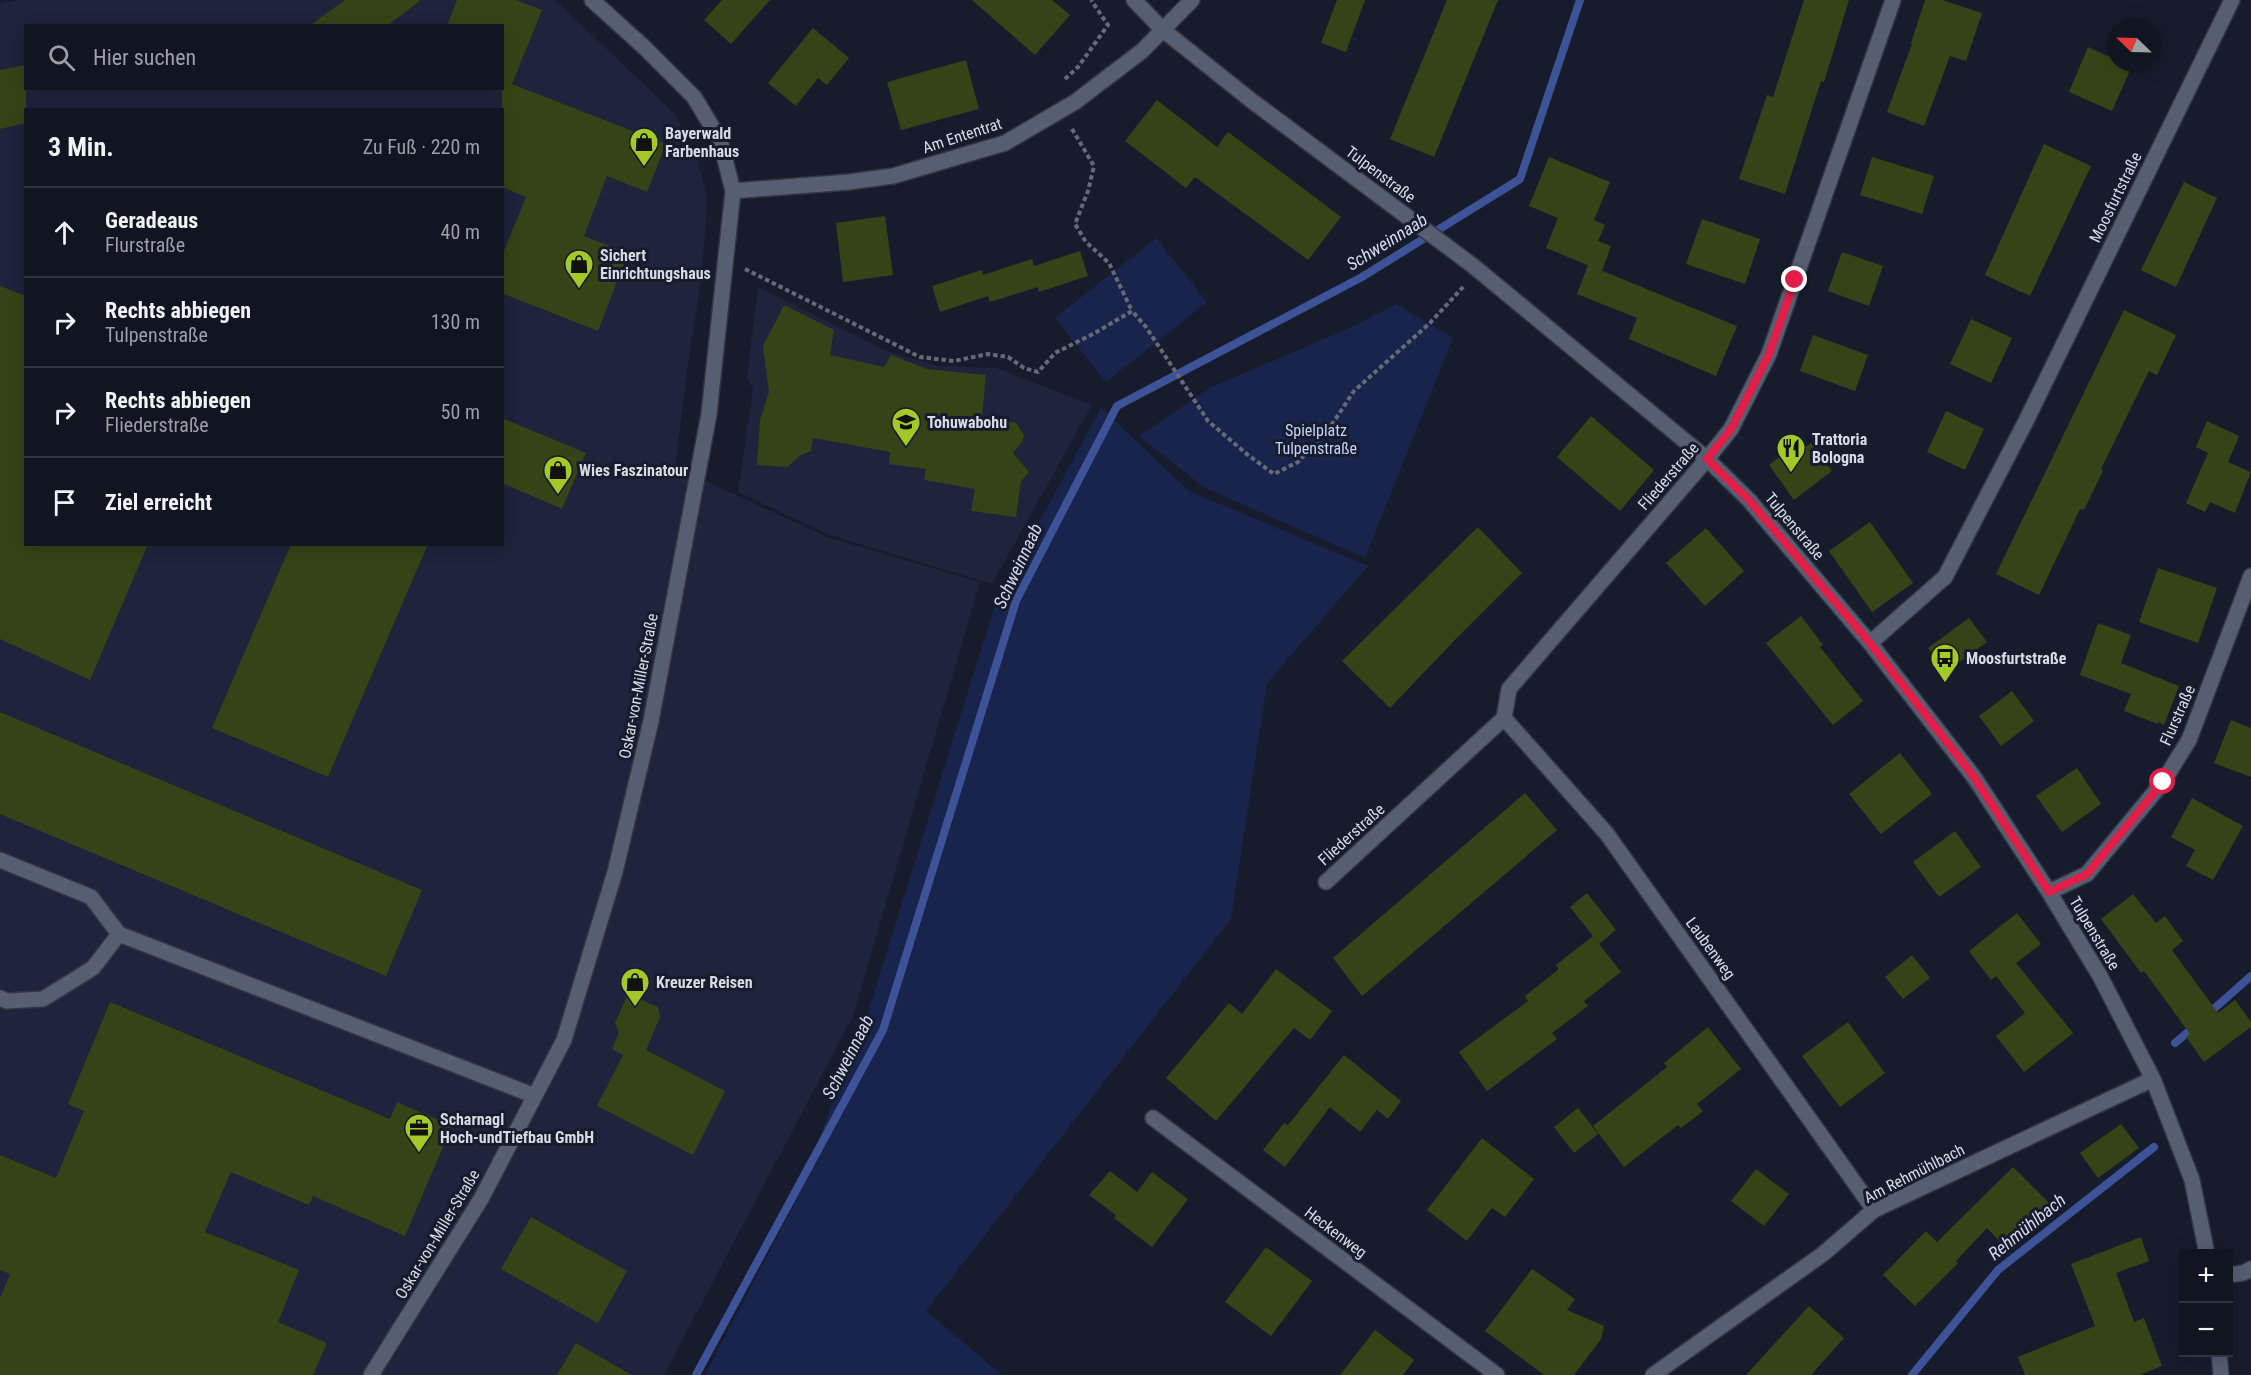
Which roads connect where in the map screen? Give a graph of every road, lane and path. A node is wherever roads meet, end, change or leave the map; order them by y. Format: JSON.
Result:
{"nodes":[{"id":1,"x":592,"y":0,"type":"edge"},
{"id":2,"x":1091,"y":0,"type":"edge"},
{"id":3,"x":1134,"y":0,"type":"edge"},
{"id":4,"x":1192,"y":0,"type":"edge"},
{"id":5,"x":1893,"y":0,"type":"edge"},
{"id":6,"x":2232,"y":0,"type":"edge"},
{"id":7,"x":1163,"y":30,"type":"junction"},
{"id":8,"x":1063,"y":81,"type":"dead end"},
{"id":9,"x":1062,"y":109,"type":"junction"},
{"id":10,"x":733,"y":191,"type":"junction"},
{"id":11,"x":727,"y":260,"type":"junction"},
{"id":12,"x":1476,"y":268,"type":"junction"},
{"id":13,"x":1132,"y":311,"type":"junction"},
{"id":14,"x":1707,"y":459,"type":"junction"},
{"id":15,"x":2251,"y":576,"type":"edge"},
{"id":16,"x":1870,"y":643,"type":"junction"},
{"id":17,"x":1504,"y":718,"type":"junction"},
{"id":18,"x":0,"y":860,"type":"edge"},
{"id":19,"x":1326,"y":882,"type":"dead end"},
{"id":20,"x":2049,"y":892,"type":"junction"},
{"id":21,"x":119,"y":934,"type":"junction"},
{"id":22,"x":0,"y":998,"type":"edge"},
{"id":23,"x":2153,"y":1079,"type":"junction"},
{"id":24,"x":535,"y":1096,"type":"junction"},
{"id":25,"x":1153,"y":1118,"type":"dead end"},
{"id":26,"x":1874,"y":1210,"type":"junction"},
{"id":27,"x":2206,"y":1249,"type":"edge"},
{"id":28,"x":2251,"y":1269,"type":"edge"},
{"id":29,"x":2233,"y":1274,"type":"edge"},
{"id":30,"x":2219,"y":1357,"type":"edge"},
{"id":31,"x":371,"y":1375,"type":"edge"},
{"id":32,"x":1497,"y":1375,"type":"edge"},
{"id":33,"x":1653,"y":1375,"type":"edge"},
{"id":34,"x":2221,"y":1375,"type":"edge"}],
"edges":[{"from":1,"to":10,"type":"street","name":"Oskar-von-Miller-Straße"},
{"from":2,"to":8,"type":"path"},
{"from":3,"to":7,"type":"street","name":"Tulpenstraße"},
{"from":4,"to":7,"type":"street","name":"Am Ententrat"},
{"from":5,"to":14,"type":"street","name":"Fliederstraße"},
{"from":6,"to":16,"type":"street","name":"Moosfurtstraße"},
{"from":7,"to":9,"type":"street","name":"Am Ententrat"},
{"from":7,"to":12,"type":"street","name":"Tulpenstraße"},
{"from":9,"to":10,"type":"street","name":"Am Ententrat"},
{"from":9,"to":13,"type":"path"},
{"from":10,"to":11,"type":"street","name":"Oskar-von-Miller-Straße"},
{"from":11,"to":13,"type":"path"},
{"from":11,"to":24,"type":"street","name":"Oskar-von-Miller-Straße"},
{"from":12,"to":13,"type":"path"},
{"from":12,"to":14,"type":"street","name":"Tulpenstraße"},
{"from":14,"to":16,"type":"street","name":"Tulpenstraße"},
{"from":14,"to":17,"type":"street","name":"Fliederstraße"},
{"from":15,"to":20,"type":"street","name":"Flurstraße"},
{"from":16,"to":20,"type":"street","name":"Tulpenstraße"},
{"from":17,"to":19,"type":"street","name":"Fliederstraße"},
{"from":17,"to":26,"type":"street","name":"Laubenweg"},
{"from":18,"to":21,"type":"street"},
{"from":20,"to":23,"type":"street","name":"Tulpenstraße"},
{"from":21,"to":22,"type":"street"},
{"from":21,"to":24,"type":"street"},
{"from":23,"to":26,"type":"street","name":"Am Rehmühlbach"},
{"from":23,"to":27,"type":"street","name":"Tulpenstraße"},
{"from":24,"to":31,"type":"street","name":"Oskar-von-Miller-Straße"},
{"from":25,"to":32,"type":"street","name":"Heckenweg"},
{"from":26,"to":33,"type":"street","name":"Am Rehmühlbach"},
{"from":28,"to":29,"type":"street"},
{"from":30,"to":34,"type":"street"}]}
